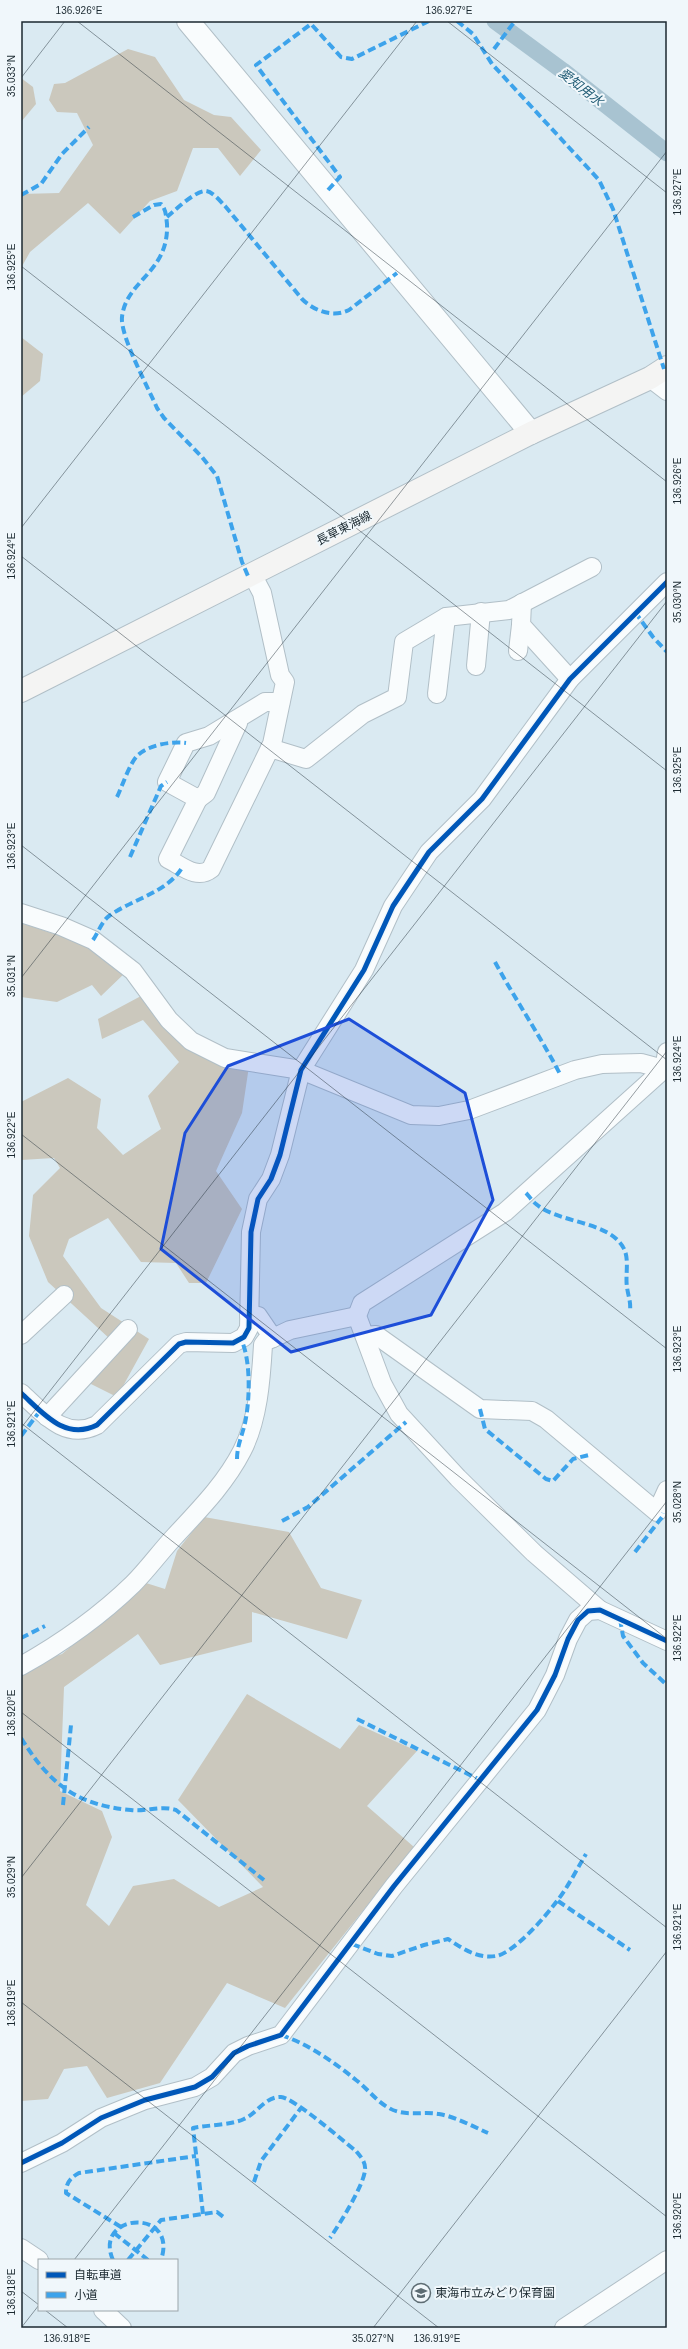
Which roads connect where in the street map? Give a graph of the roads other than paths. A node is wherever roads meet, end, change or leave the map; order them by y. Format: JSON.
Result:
{"nodes":[{"id":1,"x":188,"y":21,"type":"edge"},
{"id":2,"x":658,"y":372,"type":"edge"},
{"id":3,"x":667,"y":391,"type":"edge"},
{"id":4,"x":531,"y":433,"type":"junction"},
{"id":5,"x":592,"y":567,"type":"dead end"},
{"id":6,"x":252,"y":574,"type":"junction"},
{"id":7,"x":667,"y":582,"type":"edge"},
{"id":8,"x":522,"y":603,"type":"junction"},
{"id":9,"x":481,"y":612,"type":"junction"},
{"id":10,"x":446,"y":617,"type":"junction"},
{"id":11,"x":521,"y":624,"type":"junction"},
{"id":12,"x":518,"y":651,"type":"dead end"},
{"id":13,"x":476,"y":666,"type":"dead end"},
{"id":14,"x":570,"y":679,"type":"junction"},
{"id":15,"x":21,"y":691,"type":"edge"},
{"id":16,"x":437,"y":694,"type":"dead end"},
{"id":17,"x":281,"y":702,"type":"junction"},
{"id":18,"x":236,"y":720,"type":"junction"},
{"id":19,"x":270,"y":748,"type":"junction"},
{"id":20,"x":198,"y":799,"type":"junction"},
{"id":21,"x":21,"y":913,"type":"edge"},
{"id":22,"x":666,"y":1064,"type":"edge"},
{"id":23,"x":301,"y":1070,"type":"junction"},
{"id":24,"x":64,"y":1295,"type":"dead end"},
{"id":25,"x":249,"y":1315,"type":"junction"},
{"id":26,"x":357,"y":1316,"type":"junction"},
{"id":27,"x":128,"y":1329,"type":"dead end"},
{"id":28,"x":21,"y":1335,"type":"edge"},
{"id":29,"x":365,"y":1336,"type":"junction"},
{"id":30,"x":273,"y":1338,"type":"junction"},
{"id":31,"x":21,"y":1393,"type":"edge"},
{"id":32,"x":47,"y":1417,"type":"junction"},
{"id":33,"x":667,"y":1490,"type":"edge"},
{"id":34,"x":600,"y":1610,"type":"junction"},
{"id":35,"x":667,"y":1641,"type":"edge"},
{"id":36,"x":21,"y":1666,"type":"edge"},
{"id":37,"x":21,"y":2163,"type":"edge"},
{"id":38,"x":21,"y":2248,"type":"edge"},
{"id":39,"x":38,"y":2259,"type":"edge"},
{"id":40,"x":667,"y":2260,"type":"edge"},
{"id":41,"x":104,"y":2311,"type":"edge"},
{"id":42,"x":122,"y":2328,"type":"edge"},
{"id":43,"x":564,"y":2328,"type":"edge"}],
"edges":[{"from":1,"to":4,"type":"street"},
{"from":2,"to":3,"type":"street"},
{"from":2,"to":4,"type":"main road","name":"長草東海線"},
{"from":4,"to":6,"type":"main road","name":"長草東海線"},
{"from":5,"to":8,"type":"street"},
{"from":6,"to":15,"type":"main road","name":"長草東海線"},
{"from":6,"to":17,"type":"street"},
{"from":7,"to":14,"type":"street"},
{"from":8,"to":9,"type":"street"},
{"from":8,"to":11,"type":"street"},
{"from":9,"to":10,"type":"street"},
{"from":9,"to":13,"type":"street"},
{"from":10,"to":16,"type":"street"},
{"from":10,"to":19,"type":"street"},
{"from":11,"to":12,"type":"street"},
{"from":11,"to":14,"type":"street"},
{"from":14,"to":23,"type":"street"},
{"from":17,"to":18,"type":"street"},
{"from":17,"to":19,"type":"street"},
{"from":18,"to":20,"type":"street"},
{"from":18,"to":20,"type":"street"},
{"from":19,"to":20,"type":"street"},
{"from":21,"to":23,"type":"street"},
{"from":22,"to":23,"type":"street"},
{"from":22,"to":26,"type":"street"},
{"from":23,"to":25,"type":"street"},
{"from":24,"to":28,"type":"street"},
{"from":25,"to":30,"type":"street"},
{"from":25,"to":32,"type":"street"},
{"from":26,"to":29,"type":"street"},
{"from":26,"to":30,"type":"street"},
{"from":27,"to":32,"type":"street"},
{"from":29,"to":33,"type":"street"},
{"from":29,"to":34,"type":"street"},
{"from":30,"to":36,"type":"street"},
{"from":31,"to":32,"type":"street"},
{"from":34,"to":35,"type":"street"},
{"from":34,"to":37,"type":"street"},
{"from":38,"to":39,"type":"street"},
{"from":40,"to":43,"type":"street"},
{"from":41,"to":42,"type":"street"}]}
